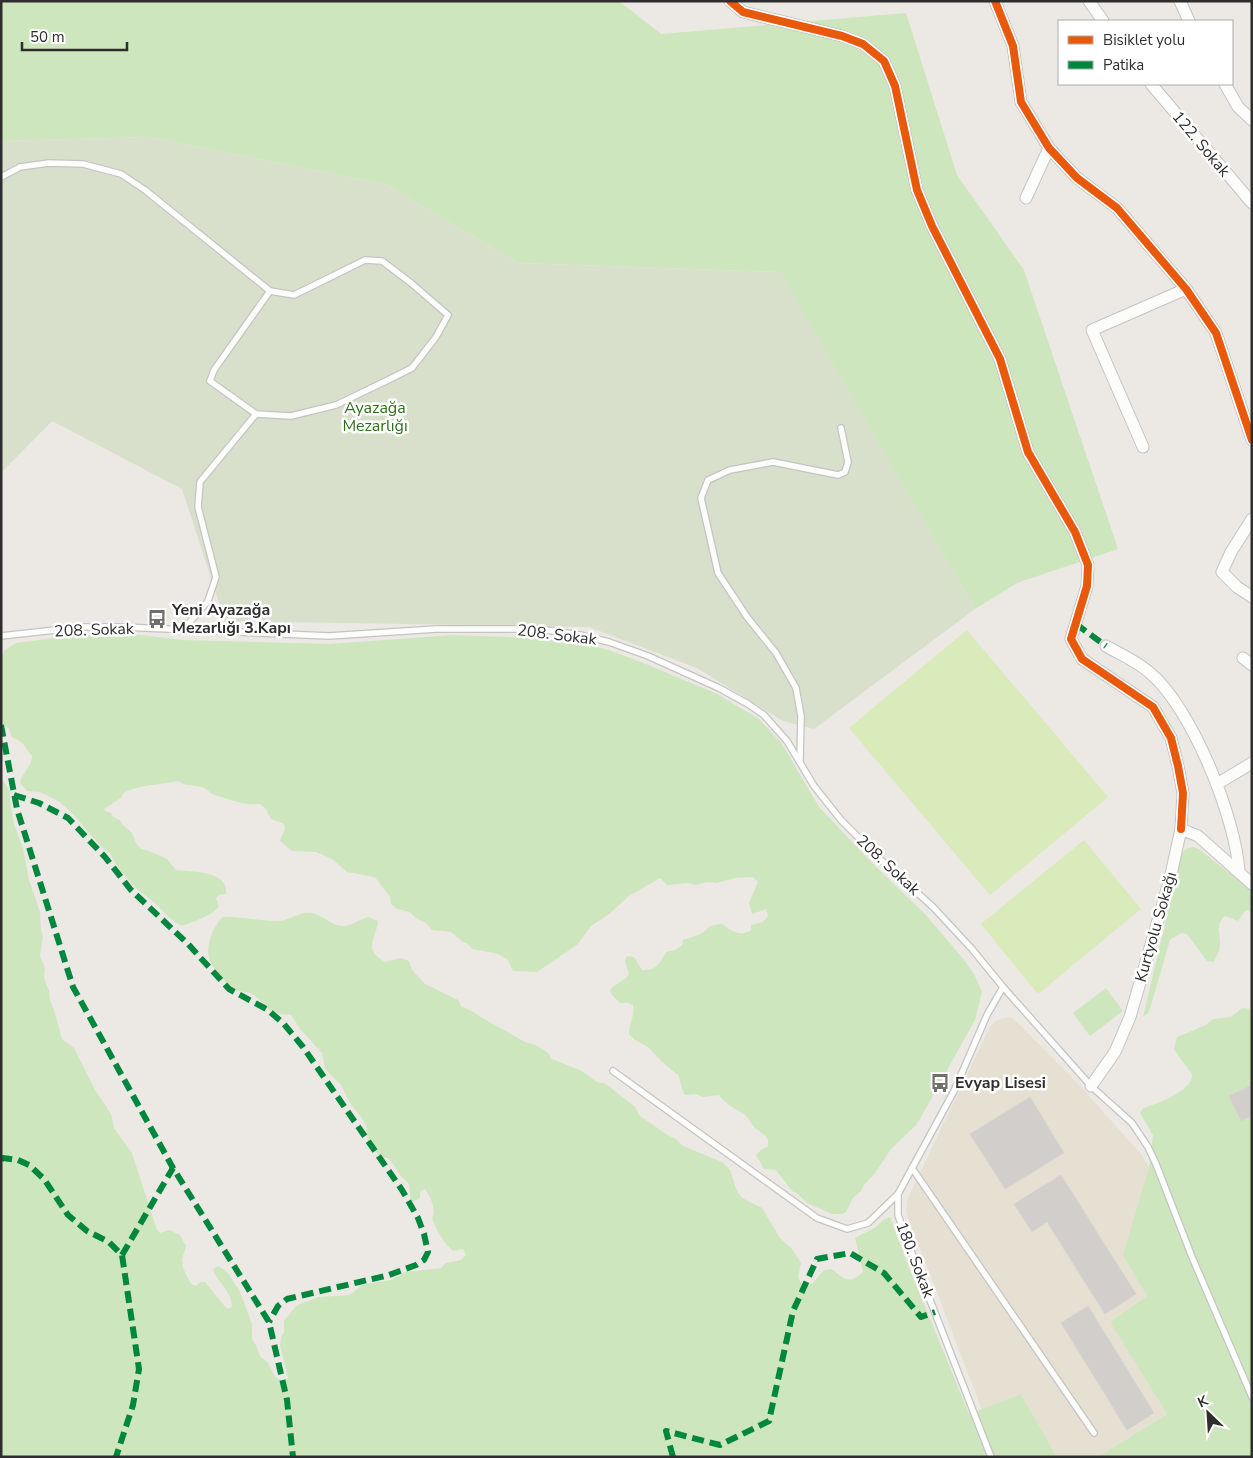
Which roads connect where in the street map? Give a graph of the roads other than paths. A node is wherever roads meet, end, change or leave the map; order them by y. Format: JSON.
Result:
{"nodes":[{"id":1,"x":730,"y":1,"type":"edge"},
{"id":2,"x":995,"y":1,"type":"edge"},
{"id":3,"x":1089,"y":1,"type":"edge"},
{"id":4,"x":1180,"y":1,"type":"edge"},
{"id":5,"x":1103,"y":20,"type":"edge"},
{"id":6,"x":1189,"y":20,"type":"edge"},
{"id":7,"x":1151,"y":85,"type":"edge"},
{"id":8,"x":1226,"y":85,"type":"edge"},
{"id":9,"x":1252,"y":120,"type":"edge"},
{"id":10,"x":1049,"y":148,"type":"junction"},
{"id":11,"x":1,"y":177,"type":"edge"},
{"id":12,"x":1026,"y":198,"type":"dead end"},
{"id":13,"x":1252,"y":203,"type":"edge"},
{"id":14,"x":1186,"y":289,"type":"junction"},
{"id":15,"x":270,"y":291,"type":"junction"},
{"id":16,"x":256,"y":414,"type":"junction"},
{"id":17,"x":841,"y":428,"type":"dead end"},
{"id":18,"x":1252,"y":440,"type":"edge"},
{"id":19,"x":1143,"y":447,"type":"dead end"},
{"id":20,"x":1252,"y":519,"type":"edge"},
{"id":21,"x":1252,"y":597,"type":"edge"},
{"id":22,"x":182,"y":631,"type":"junction"},
{"id":23,"x":1,"y":636,"type":"edge"},
{"id":24,"x":1106,"y":646,"type":"dead end"},
{"id":25,"x":800,"y":761,"type":"junction"},
{"id":26,"x":1252,"y":763,"type":"edge"},
{"id":27,"x":1217,"y":784,"type":"junction"},
{"id":28,"x":1181,"y":829,"type":"junction"},
{"id":29,"x":1239,"y":872,"type":"junction"},
{"id":30,"x":1252,"y":884,"type":"edge"},
{"id":31,"x":1002,"y":987,"type":"junction"},
{"id":32,"x":613,"y":1071,"type":"dead end"},
{"id":33,"x":1091,"y":1086,"type":"junction"},
{"id":34,"x":912,"y":1168,"type":"junction"},
{"id":35,"x":898,"y":1194,"type":"junction"},
{"id":36,"x":1252,"y":1397,"type":"edge"},
{"id":37,"x":1094,"y":1432,"type":"dead end"},
{"id":38,"x":991,"y":1457,"type":"edge"}],
"edges":[{"from":1,"to":28,"type":"street","name":"Kurtyolu Sokağı"},
{"from":2,"to":10,"type":"street"},
{"from":3,"to":5,"type":"street"},
{"from":4,"to":6,"type":"street"},
{"from":7,"to":13,"type":"street","name":"122. Sokak"},
{"from":8,"to":9,"type":"street"},
{"from":10,"to":12,"type":"street"},
{"from":10,"to":14,"type":"street"},
{"from":11,"to":15,"type":"lane"},
{"from":14,"to":18,"type":"street"},
{"from":14,"to":19,"type":"street"},
{"from":15,"to":16,"type":"lane"},
{"from":15,"to":16,"type":"lane"},
{"from":16,"to":22,"type":"lane"},
{"from":17,"to":25,"type":"lane"},
{"from":20,"to":21,"type":"street"},
{"from":22,"to":23,"type":"lane","name":"208. Sokak"},
{"from":22,"to":25,"type":"lane","name":"208. Sokak"},
{"from":24,"to":27,"type":"street"},
{"from":25,"to":31,"type":"lane","name":"208. Sokak"},
{"from":26,"to":27,"type":"street"},
{"from":27,"to":29,"type":"street"},
{"from":28,"to":29,"type":"street"},
{"from":28,"to":33,"type":"street","name":"Kurtyolu Sokağı"},
{"from":29,"to":30,"type":"street"},
{"from":31,"to":33,"type":"lane","name":"208. Sokak"},
{"from":31,"to":34,"type":"lane"},
{"from":32,"to":35,"type":"lane"},
{"from":33,"to":36,"type":"lane","name":"208. Sokak"},
{"from":34,"to":35,"type":"lane"},
{"from":34,"to":37,"type":"lane"},
{"from":35,"to":38,"type":"lane","name":"180. Sokak"}]}
